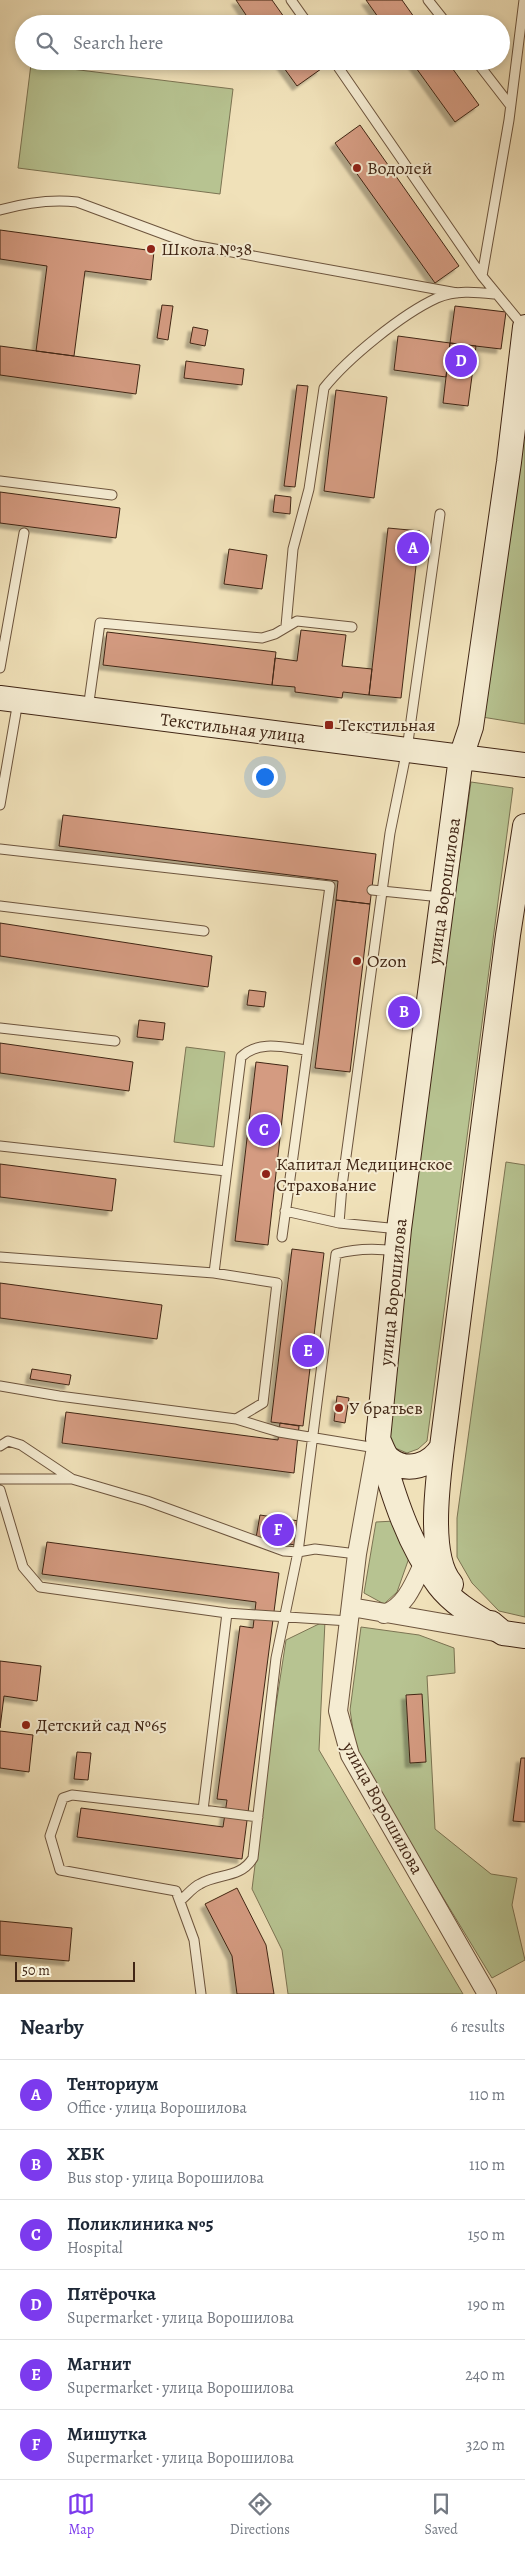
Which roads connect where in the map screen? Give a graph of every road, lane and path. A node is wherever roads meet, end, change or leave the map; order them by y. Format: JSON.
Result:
{"nodes":[{"id":1,"x":291,"y":0,"type":"edge"},
{"id":2,"x":428,"y":0,"type":"edge"},
{"id":3,"x":524,"y":0,"type":"edge"},
{"id":4,"x":302,"y":15,"type":"edge"},
{"id":5,"x":439,"y":15,"type":"edge"},
{"id":6,"x":340,"y":70,"type":"edge"},
{"id":7,"x":483,"y":70,"type":"edge"},
{"id":8,"x":510,"y":105,"type":"junction"},
{"id":9,"x":0,"y":210,"type":"edge"},
{"id":10,"x":482,"y":276,"type":"junction"},
{"id":11,"x":457,"y":293,"type":"junction"},
{"id":12,"x":494,"y":294,"type":"junction"},
{"id":13,"x":524,"y":336,"type":"edge"},
{"id":14,"x":0,"y":480,"type":"edge"},
{"id":15,"x":112,"y":495,"type":"dead end"},
{"id":16,"x":440,"y":514,"type":"dead end"},
{"id":17,"x":24,"y":533,"type":"dead end"},
{"id":18,"x":286,"y":626,"type":"junction"},
{"id":19,"x":352,"y":627,"type":"dead end"},
{"id":20,"x":0,"y":668,"type":"edge"},
{"id":21,"x":9,"y":699,"type":"edge"},
{"id":22,"x":88,"y":710,"type":"junction"},
{"id":23,"x":407,"y":749,"type":"junction"},
{"id":24,"x":461,"y":757,"type":"junction"},
{"id":25,"x":525,"y":765,"type":"edge"},
{"id":26,"x":0,"y":805,"type":"edge"},
{"id":27,"x":525,"y":826,"type":"edge"},
{"id":28,"x":0,"y":848,"type":"edge"},
{"id":29,"x":372,"y":890,"type":"dead end"},
{"id":30,"x":382,"y":891,"type":"junction"},
{"id":31,"x":443,"y":897,"type":"junction"},
{"id":32,"x":0,"y":906,"type":"edge"},
{"id":33,"x":204,"y":931,"type":"dead end"},
{"id":34,"x":0,"y":1028,"type":"edge"},
{"id":35,"x":114,"y":1041,"type":"dead end"},
{"id":36,"x":306,"y":1050,"type":"junction"},
{"id":37,"x":0,"y":1146,"type":"edge"},
{"id":38,"x":226,"y":1171,"type":"junction"},
{"id":39,"x":285,"y":1211,"type":"junction"},
{"id":40,"x":340,"y":1223,"type":"junction"},
{"id":41,"x":282,"y":1237,"type":"dead end"},
{"id":42,"x":398,"y":1240,"type":"junction"},
{"id":43,"x":0,"y":1257,"type":"edge"},
{"id":44,"x":214,"y":1273,"type":"junction"},
{"id":45,"x":0,"y":1386,"type":"edge"},
{"id":46,"x":236,"y":1419,"type":"junction"},
{"id":47,"x":311,"y":1436,"type":"junction"},
{"id":48,"x":4,"y":1438,"type":"edge"},
{"id":49,"x":377,"y":1444,"type":"junction"},
{"id":50,"x":0,"y":1446,"type":"edge"},
{"id":51,"x":442,"y":1447,"type":"junction"},
{"id":52,"x":0,"y":1479,"type":"edge"},
{"id":53,"x":72,"y":1479,"type":"junction"},
{"id":54,"x":0,"y":1490,"type":"edge"},
{"id":55,"x":298,"y":1552,"type":"junction"},
{"id":56,"x":357,"y":1554,"type":"junction"},
{"id":57,"x":431,"y":1557,"type":"junction"},
{"id":58,"x":227,"y":1613,"type":"junction"},
{"id":59,"x":350,"y":1614,"type":"junction"},
{"id":60,"x":384,"y":1614,"type":"junction"},
{"id":61,"x":284,"y":1617,"type":"junction"},
{"id":62,"x":514,"y":1635,"type":"edge"},
{"id":63,"x":203,"y":1810,"type":"junction"},
{"id":64,"x":258,"y":1817,"type":"junction"},
{"id":65,"x":181,"y":1904,"type":"junction"},
{"id":66,"x":202,"y":1994,"type":"edge"},
{"id":67,"x":487,"y":1994,"type":"edge"}],
"edges":[{"from":1,"to":4,"type":"lane"},
{"from":2,"to":5,"type":"lane"},
{"from":3,"to":8,"type":"lane"},
{"from":6,"to":10,"type":"lane"},
{"from":7,"to":8,"type":"lane"},
{"from":8,"to":10,"type":"lane"},
{"from":9,"to":11,"type":"lane"},
{"from":10,"to":12,"type":"lane"},
{"from":11,"to":12,"type":"lane"},
{"from":11,"to":18,"type":"lane"},
{"from":12,"to":13,"type":"lane"},
{"from":13,"to":24,"type":"main road","name":"улица Ворошилова"},
{"from":14,"to":15,"type":"lane"},
{"from":16,"to":23,"type":"lane"},
{"from":17,"to":20,"type":"lane"},
{"from":18,"to":19,"type":"lane"},
{"from":18,"to":22,"type":"lane"},
{"from":21,"to":22,"type":"main road","name":"Текстильная улица"},
{"from":21,"to":26,"type":"lane"},
{"from":22,"to":23,"type":"main road","name":"Текстильная улица"},
{"from":23,"to":24,"type":"main road","name":"Текстильная улица"},
{"from":23,"to":30,"type":"lane"},
{"from":24,"to":25,"type":"main road","name":"Текстильная улица"},
{"from":24,"to":31,"type":"main road","name":"улица Ворошилова"},
{"from":27,"to":51,"type":"main road"},
{"from":28,"to":36,"type":"lane"},
{"from":29,"to":30,"type":"lane"},
{"from":30,"to":31,"type":"lane"},
{"from":30,"to":40,"type":"lane"},
{"from":31,"to":42,"type":"main road","name":"улица Ворошилова"},
{"from":32,"to":33,"type":"lane"},
{"from":34,"to":35,"type":"lane"},
{"from":36,"to":38,"type":"lane"},
{"from":36,"to":39,"type":"lane"},
{"from":37,"to":38,"type":"lane"},
{"from":38,"to":44,"type":"lane"},
{"from":39,"to":40,"type":"lane"},
{"from":39,"to":41,"type":"lane"},
{"from":40,"to":42,"type":"lane"},
{"from":42,"to":47,"type":"lane"},
{"from":42,"to":49,"type":"main road","name":"улица Ворошилова"},
{"from":43,"to":44,"type":"lane"},
{"from":44,"to":46,"type":"lane"},
{"from":45,"to":46,"type":"lane"},
{"from":46,"to":47,"type":"lane"},
{"from":47,"to":49,"type":"lane"},
{"from":47,"to":55,"type":"lane"},
{"from":48,"to":50,"type":"lane"},
{"from":48,"to":53,"type":"lane"},
{"from":49,"to":51,"type":"main road"},
{"from":49,"to":56,"type":"street","name":"улица Ворошилова"},
{"from":49,"to":57,"type":"main road"},
{"from":51,"to":57,"type":"main road"},
{"from":52,"to":53,"type":"lane"},
{"from":53,"to":55,"type":"lane"},
{"from":54,"to":58,"type":"lane"},
{"from":55,"to":56,"type":"lane"},
{"from":55,"to":61,"type":"lane"},
{"from":56,"to":59,"type":"street","name":"улица Ворошилова"},
{"from":57,"to":60,"type":"street"},
{"from":57,"to":62,"type":"main road"},
{"from":58,"to":61,"type":"lane"},
{"from":58,"to":63,"type":"lane"},
{"from":59,"to":60,"type":"street"},
{"from":59,"to":61,"type":"lane"},
{"from":59,"to":67,"type":"street","name":"улица Ворошилова"},
{"from":60,"to":62,"type":"street"},
{"from":61,"to":64,"type":"lane"},
{"from":63,"to":64,"type":"lane"},
{"from":63,"to":65,"type":"lane"},
{"from":64,"to":65,"type":"lane"},
{"from":65,"to":66,"type":"lane"}]}
